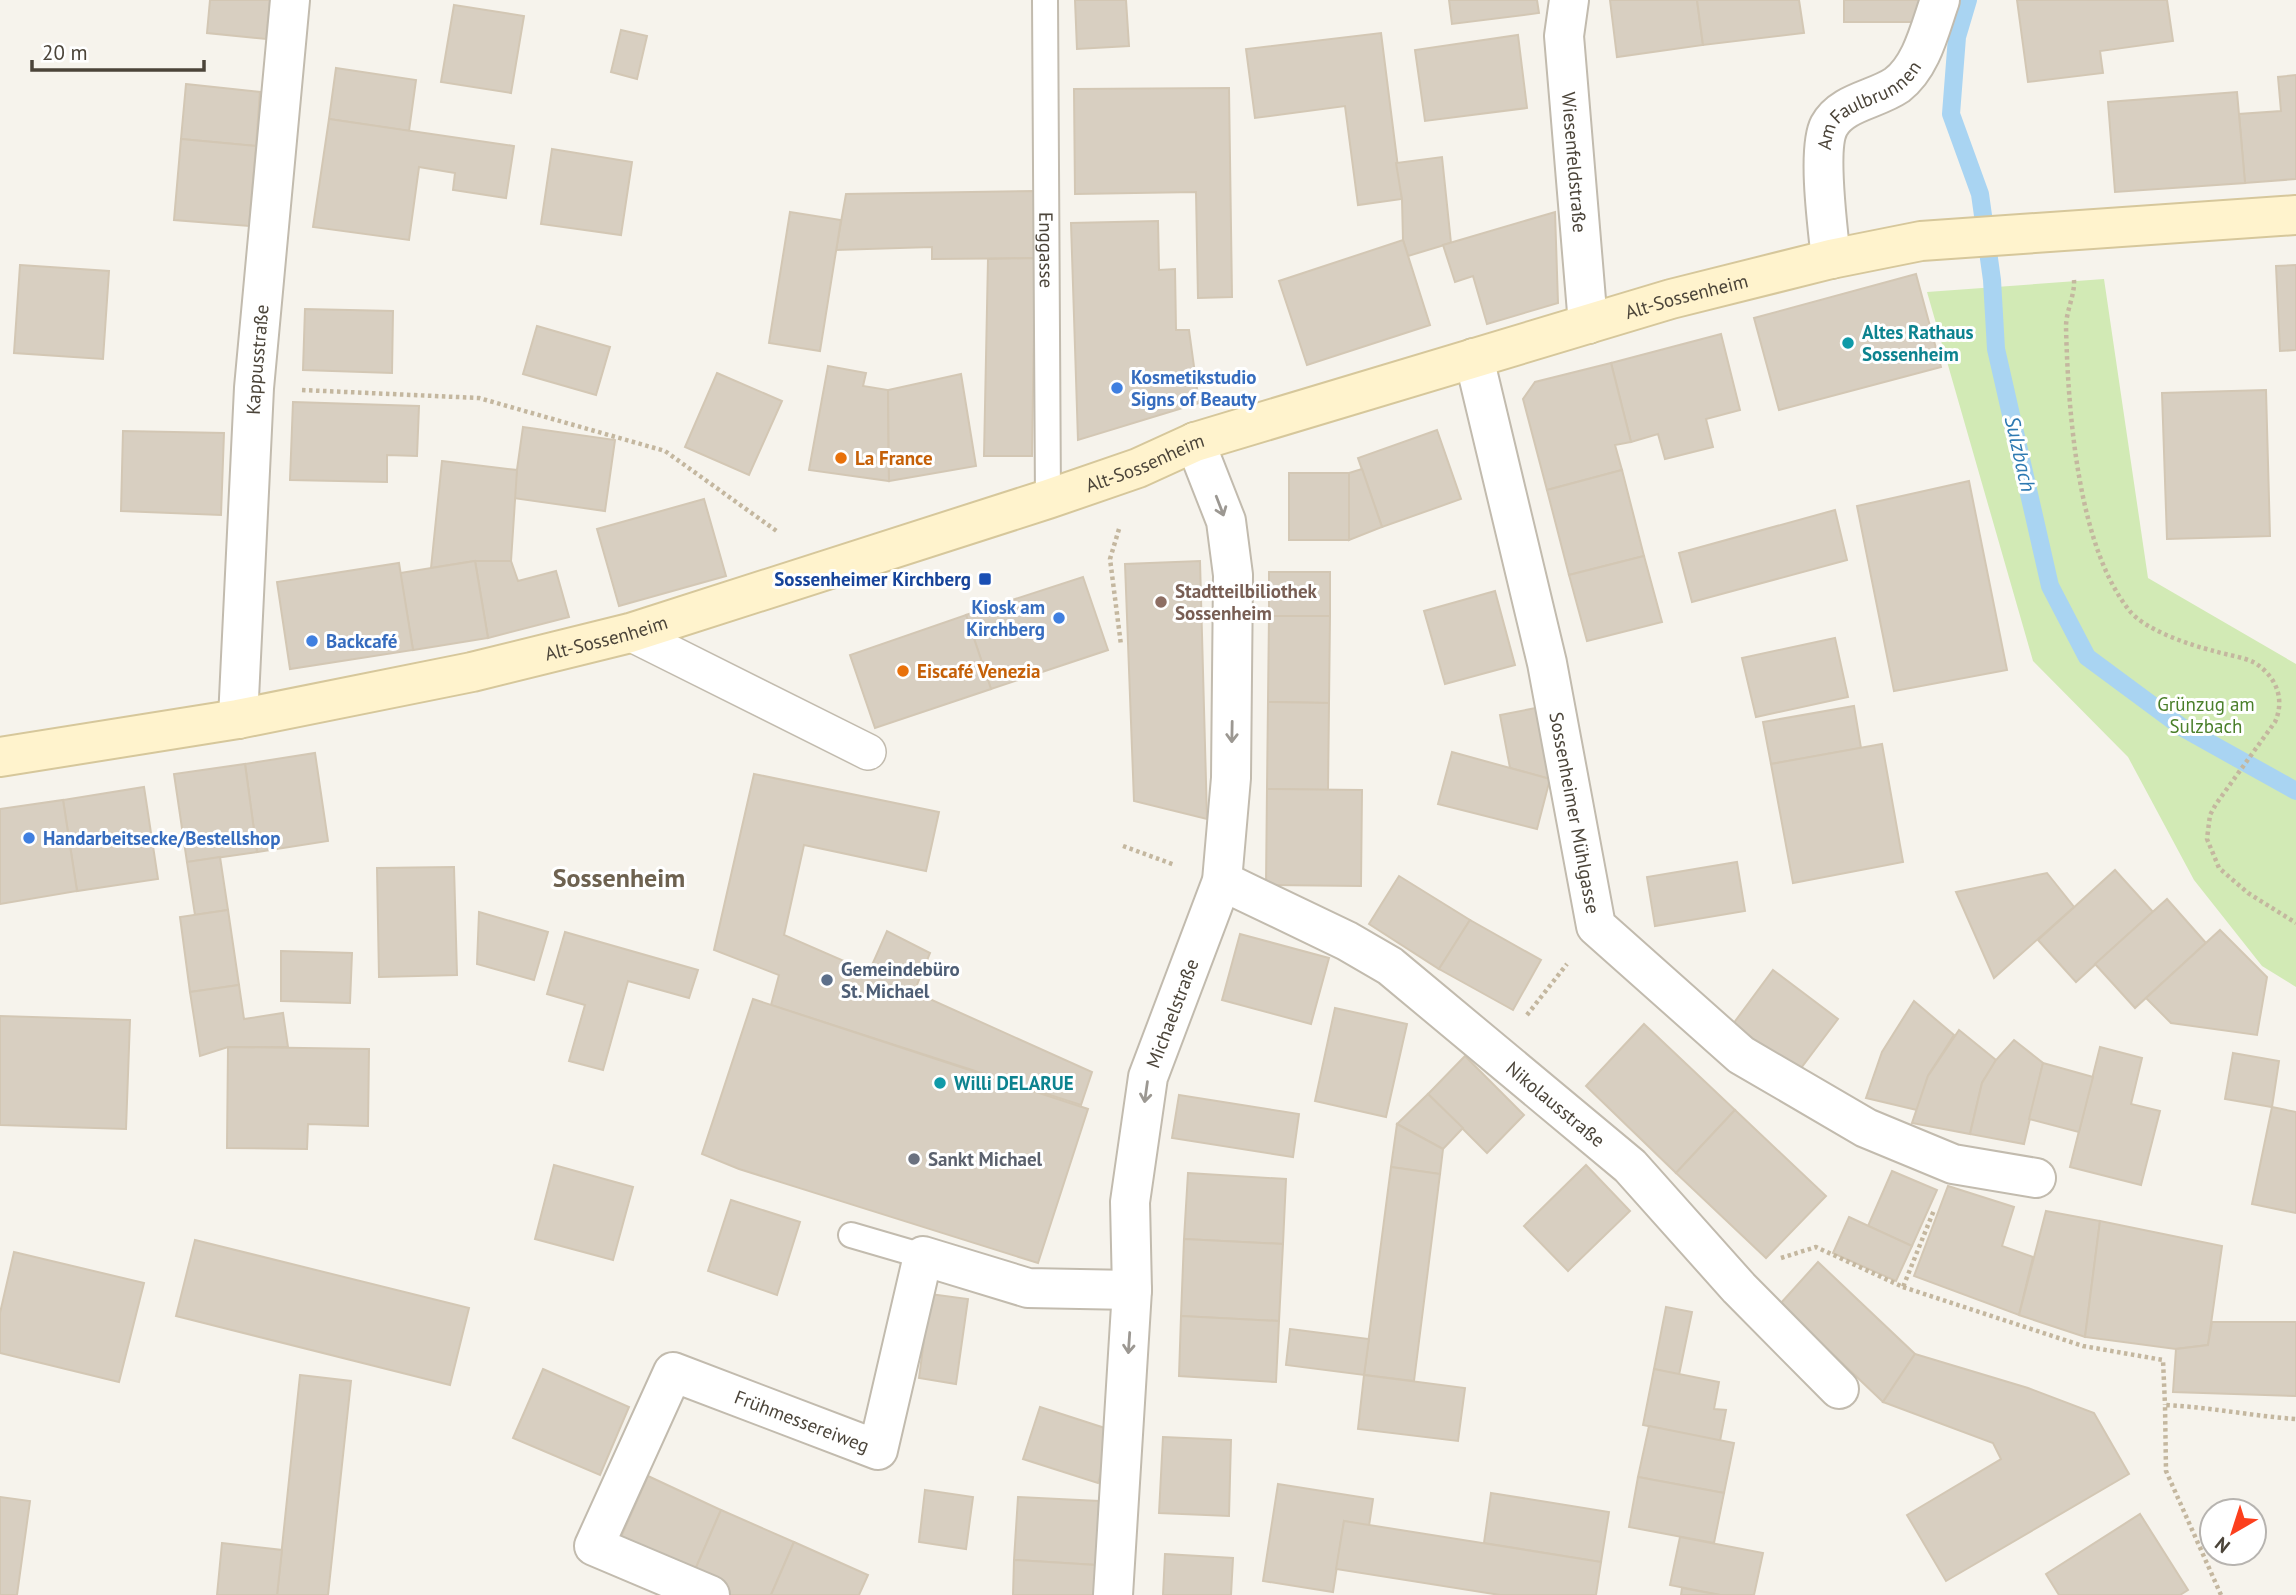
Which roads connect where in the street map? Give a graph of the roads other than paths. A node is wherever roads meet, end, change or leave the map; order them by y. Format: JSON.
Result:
{"nodes":[{"id":1,"x":290,"y":0,"type":"edge"},
{"id":2,"x":1045,"y":0,"type":"edge"},
{"id":3,"x":1569,"y":0,"type":"edge"},
{"id":4,"x":1940,"y":0,"type":"edge"},
{"id":5,"x":2296,"y":215,"type":"edge"},
{"id":6,"x":1831,"y":260,"type":"junction"},
{"id":7,"x":1588,"y":324,"type":"junction"},
{"id":8,"x":1474,"y":358,"type":"junction"},
{"id":9,"x":1195,"y":442,"type":"junction"},
{"id":10,"x":1048,"y":499,"type":"junction"},
{"id":11,"x":630,"y":633,"type":"junction"},
{"id":12,"x":238,"y":719,"type":"junction"},
{"id":13,"x":868,"y":752,"type":"dead end"},
{"id":14,"x":0,"y":757,"type":"edge"},
{"id":15,"x":1222,"y":881,"type":"junction"},
{"id":16,"x":2036,"y":1178,"type":"dead end"},
{"id":17,"x":851,"y":1235,"type":"dead end"},
{"id":18,"x":923,"y":1256,"type":"junction"},
{"id":19,"x":1132,"y":1290,"type":"junction"},
{"id":20,"x":1839,"y":1389,"type":"dead end"},
{"id":21,"x":710,"y":1595,"type":"edge"},
{"id":22,"x":1113,"y":1595,"type":"edge"}],
"edges":[{"from":1,"to":12,"type":"street","name":"Kappusstraße"},
{"from":2,"to":10,"type":"lane","name":"Enggasse"},
{"from":3,"to":7,"type":"street","name":"Wiesenfeldstraße"},
{"from":4,"to":6,"type":"street","name":"Am Faulbrunnen"},
{"from":5,"to":6,"type":"main road","name":"Alt-Sossenheim"},
{"from":6,"to":7,"type":"main road","name":"Alt-Sossenheim"},
{"from":7,"to":8,"type":"main road","name":"Alt-Sossenheim"},
{"from":8,"to":9,"type":"main road","name":"Alt-Sossenheim"},
{"from":8,"to":16,"type":"street","name":"Sossenheimer Mühlgasse"},
{"from":9,"to":10,"type":"main road","name":"Alt-Sossenheim"},
{"from":9,"to":15,"type":"street","name":"Michaelstraße","one_way":true},
{"from":10,"to":11,"type":"main road","name":"Alt-Sossenheim"},
{"from":11,"to":12,"type":"main road","name":"Alt-Sossenheim"},
{"from":11,"to":13,"type":"street"},
{"from":12,"to":14,"type":"main road","name":"Alt-Sossenheim"},
{"from":15,"to":19,"type":"street","name":"Michaelstraße","one_way":true},
{"from":15,"to":20,"type":"street","name":"Nikolausstraße"},
{"from":17,"to":18,"type":"lane"},
{"from":18,"to":19,"type":"street"},
{"from":18,"to":21,"type":"street","name":"Frühmessereiweg"},
{"from":19,"to":22,"type":"street","name":"Michaelstraße","one_way":true}]}
